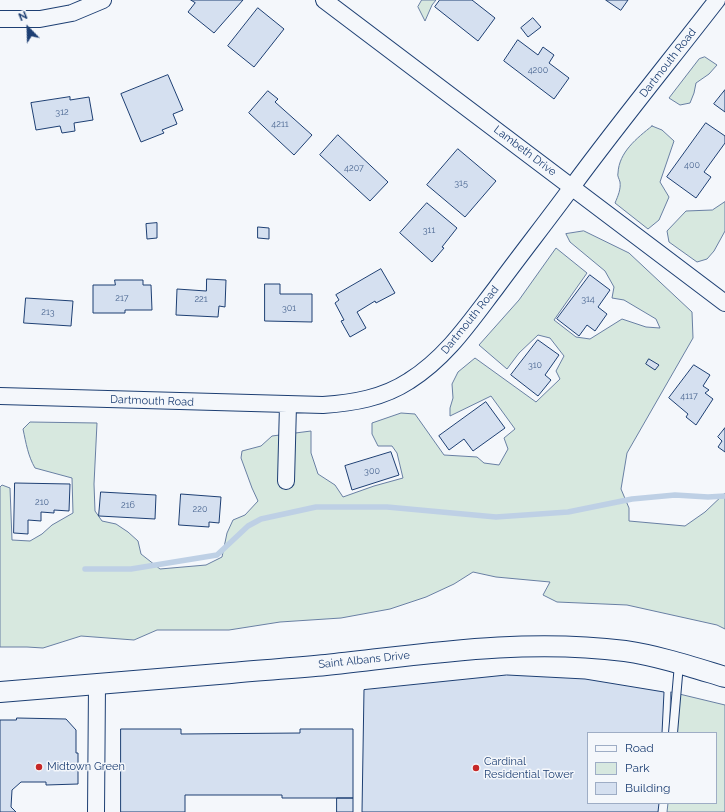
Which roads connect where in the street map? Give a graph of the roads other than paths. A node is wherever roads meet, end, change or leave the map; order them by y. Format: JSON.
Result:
{"nodes":[{"id":1,"x":103,"y":0,"type":"edge"},
{"id":2,"x":324,"y":0,"type":"edge"},
{"id":3,"x":717,"y":0,"type":"edge"},
{"id":4,"x":0,"y":19,"type":"edge"},
{"id":5,"x":572,"y":186,"type":"junction"},
{"id":6,"x":725,"y":303,"type":"edge"},
{"id":7,"x":0,"y":396,"type":"edge"},
{"id":8,"x":288,"y":405,"type":"junction"},
{"id":9,"x":286,"y":480,"type":"dead end"},
{"id":10,"x":679,"y":663,"type":"junction"},
{"id":11,"x":725,"y":676,"type":"edge"},
{"id":12,"x":96,"y":685,"type":"junction"},
{"id":13,"x":0,"y":692,"type":"edge"},
{"id":14,"x":674,"y":732,"type":"edge"},
{"id":15,"x":96,"y":812,"type":"edge"}],
"edges":[{"from":1,"to":4,"type":"street"},
{"from":2,"to":5,"type":"street","name":"Lambeth Drive"},
{"from":3,"to":5,"type":"street","name":"Dartmouth Road"},
{"from":5,"to":6,"type":"street","name":"Lambeth Drive"},
{"from":5,"to":8,"type":"street","name":"Dartmouth Road"},
{"from":7,"to":8,"type":"street","name":"Dartmouth Road"},
{"from":8,"to":9,"type":"street"},
{"from":10,"to":11,"type":"street","name":"Saint Albans Drive"},
{"from":10,"to":12,"type":"street","name":"Saint Albans Drive"},
{"from":10,"to":14,"type":"lane"},
{"from":12,"to":13,"type":"street","name":"Saint Albans Drive"},
{"from":12,"to":15,"type":"street"}]}
